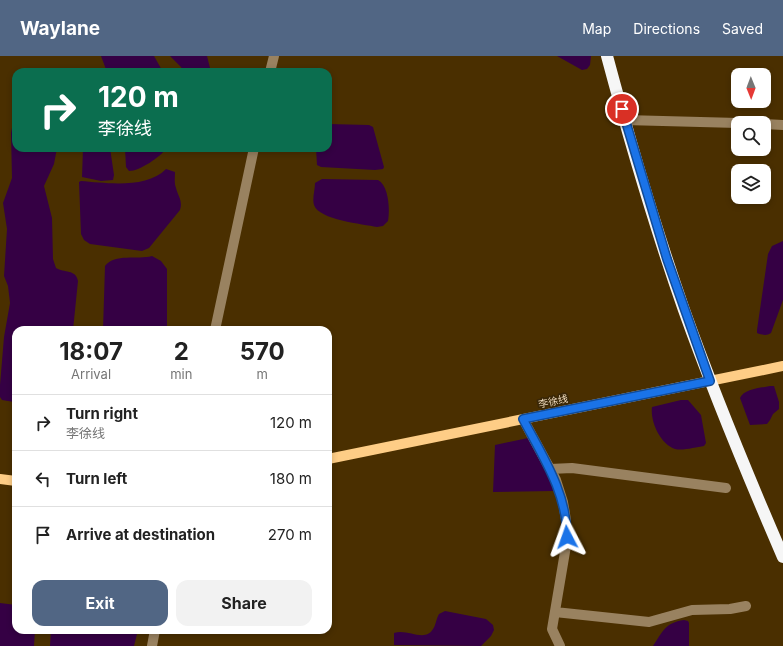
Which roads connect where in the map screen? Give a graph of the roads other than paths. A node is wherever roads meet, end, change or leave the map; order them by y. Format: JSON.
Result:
{"nodes":[{"id":1,"x":274,"y":56,"type":"edge"},
{"id":2,"x":607,"y":56,"type":"edge"},
{"id":3,"x":271,"y":68,"type":"edge"},
{"id":4,"x":625,"y":120,"type":"junction"},
{"id":5,"x":731,"y":123,"type":"edge"},
{"id":6,"x":771,"y":124,"type":"edge"},
{"id":7,"x":783,"y":125,"type":"edge"},
{"id":8,"x":253,"y":152,"type":"edge"},
{"id":9,"x":216,"y":326,"type":"edge"},
{"id":10,"x":783,"y":366,"type":"edge"},
{"id":11,"x":710,"y":381,"type":"junction"},
{"id":12,"x":523,"y":419,"type":"junction"},
{"id":13,"x":332,"y":458,"type":"edge"},
{"id":14,"x":550,"y":469,"type":"junction"},
{"id":15,"x":0,"y":479,"type":"edge"},
{"id":16,"x":12,"y":480,"type":"edge"},
{"id":17,"x":726,"y":488,"type":"dead end"},
{"id":18,"x":783,"y":557,"type":"edge"},
{"id":19,"x":746,"y":606,"type":"dead end"},
{"id":20,"x":555,"y":612,"type":"junction"},
{"id":21,"x":154,"y":634,"type":"edge"},
{"id":22,"x":152,"y":646,"type":"edge"},
{"id":23,"x":560,"y":646,"type":"edge"}],
"edges":[{"from":1,"to":3,"type":"street"},
{"from":2,"to":4,"type":"highway"},
{"from":4,"to":5,"type":"street"},
{"from":4,"to":11,"type":"highway"},
{"from":6,"to":7,"type":"street"},
{"from":8,"to":9,"type":"street"},
{"from":10,"to":11,"type":"main road","name":"李徐线"},
{"from":11,"to":12,"type":"main road","name":"李徐线"},
{"from":11,"to":18,"type":"highway"},
{"from":12,"to":13,"type":"main road","name":"李徐线"},
{"from":12,"to":14,"type":"street"},
{"from":14,"to":17,"type":"street"},
{"from":14,"to":20,"type":"street"},
{"from":15,"to":16,"type":"main road"},
{"from":19,"to":20,"type":"street"},
{"from":20,"to":23,"type":"street"},
{"from":21,"to":22,"type":"street"}]}
